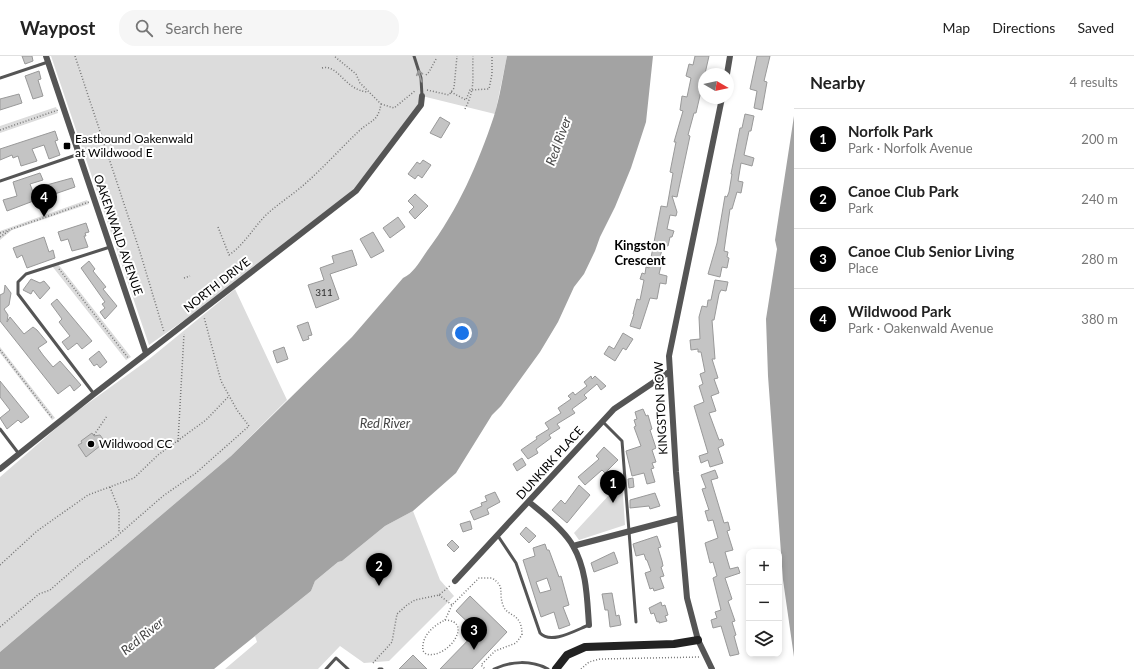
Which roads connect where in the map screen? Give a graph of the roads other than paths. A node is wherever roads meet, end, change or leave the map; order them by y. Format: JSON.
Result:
{"nodes":[{"id":1,"x":414,"y":56,"type":"edge"},
{"id":2,"x":730,"y":56,"type":"edge"},
{"id":3,"x":47,"y":59,"type":"edge"},
{"id":4,"x":728,"y":68,"type":"edge"},
{"id":5,"x":0,"y":78,"type":"edge"},
{"id":6,"x":422,"y":96,"type":"joint"},
{"id":7,"x":721,"y":104,"type":"edge"},
{"id":8,"x":79,"y":154,"type":"junction"},
{"id":9,"x":0,"y":181,"type":"edge"},
{"id":10,"x":110,"y":247,"type":"junction"},
{"id":11,"x":146,"y":353,"type":"junction"},
{"id":12,"x":669,"y":372,"type":"junction"},
{"id":13,"x":94,"y":394,"type":"junction"},
{"id":14,"x":602,"y":421,"type":"junction"},
{"id":15,"x":0,"y":429,"type":"edge"},
{"id":16,"x":19,"y":454,"type":"junction"},
{"id":17,"x":0,"y":469,"type":"edge"},
{"id":18,"x":529,"y":502,"type":"junction"},
{"id":19,"x":680,"y":518,"type":"junction"},
{"id":20,"x":629,"y":532,"type":"junction"},
{"id":21,"x":498,"y":536,"type":"junction"},
{"id":22,"x":573,"y":546,"type":"junction"},
{"id":23,"x":456,"y":581,"type":"road end"},
{"id":24,"x":636,"y":622,"type":"dead end"},
{"id":25,"x":589,"y":625,"type":"joint"},
{"id":26,"x":698,"y":640,"type":"junction"},
{"id":27,"x":501,"y":667,"type":"edge"},
{"id":28,"x":326,"y":669,"type":"edge"},
{"id":29,"x":348,"y":669,"type":"edge"},
{"id":30,"x":379,"y":669,"type":"edge"},
{"id":31,"x":382,"y":669,"type":"edge"},
{"id":32,"x":494,"y":669,"type":"edge"},
{"id":33,"x":548,"y":669,"type":"edge"},
{"id":34,"x":556,"y":669,"type":"edge"},
{"id":35,"x":712,"y":669,"type":"edge"}],
"edges":[{"from":6,"to":1,"type":"lane","one_way":true},
{"from":2,"to":4,"type":"street"},
{"from":3,"to":5,"type":"lane"},
{"from":3,"to":8,"type":"street","name":"OAKENWALD AVENUE"},
{"from":6,"to":11,"type":"street","name":"NORTH DRIVE"},
{"from":7,"to":12,"type":"street","name":"KINGSTON ROW"},
{"from":8,"to":9,"type":"lane"},
{"from":8,"to":10,"type":"street","name":"OAKENWALD AVENUE"},
{"from":10,"to":11,"type":"street","name":"OAKENWALD AVENUE"},
{"from":10,"to":13,"type":"lane"},
{"from":11,"to":13,"type":"street","name":"NORTH DRIVE"},
{"from":12,"to":14,"type":"street","name":"DUNKIRK PLACE"},
{"from":12,"to":19,"type":"street","name":"KINGSTON ROW"},
{"from":13,"to":16,"type":"street","name":"NORTH DRIVE"},
{"from":14,"to":18,"type":"street","name":"DUNKIRK PLACE"},
{"from":14,"to":20,"type":"lane"},
{"from":15,"to":16,"type":"lane"},
{"from":16,"to":17,"type":"street","name":"NORTH DRIVE"},
{"from":18,"to":21,"type":"street","name":"DUNKIRK PLACE"},
{"from":18,"to":22,"type":"street"},
{"from":19,"to":20,"type":"street"},
{"from":19,"to":26,"type":"street","name":"KINGSTON ROW"},
{"from":20,"to":22,"type":"street"},
{"from":20,"to":24,"type":"lane"},
{"from":21,"to":23,"type":"street","name":"DUNKIRK PLACE"},
{"from":21,"to":25,"type":"lane"},
{"from":22,"to":25,"type":"street"},
{"from":26,"to":34,"type":"main road"},
{"from":26,"to":35,"type":"street","name":"KINGSTON ROW"},
{"from":27,"to":32,"type":"lane"},
{"from":27,"to":33,"type":"lane"},
{"from":28,"to":29,"type":"lane"},
{"from":30,"to":31,"type":"lane"}]}
